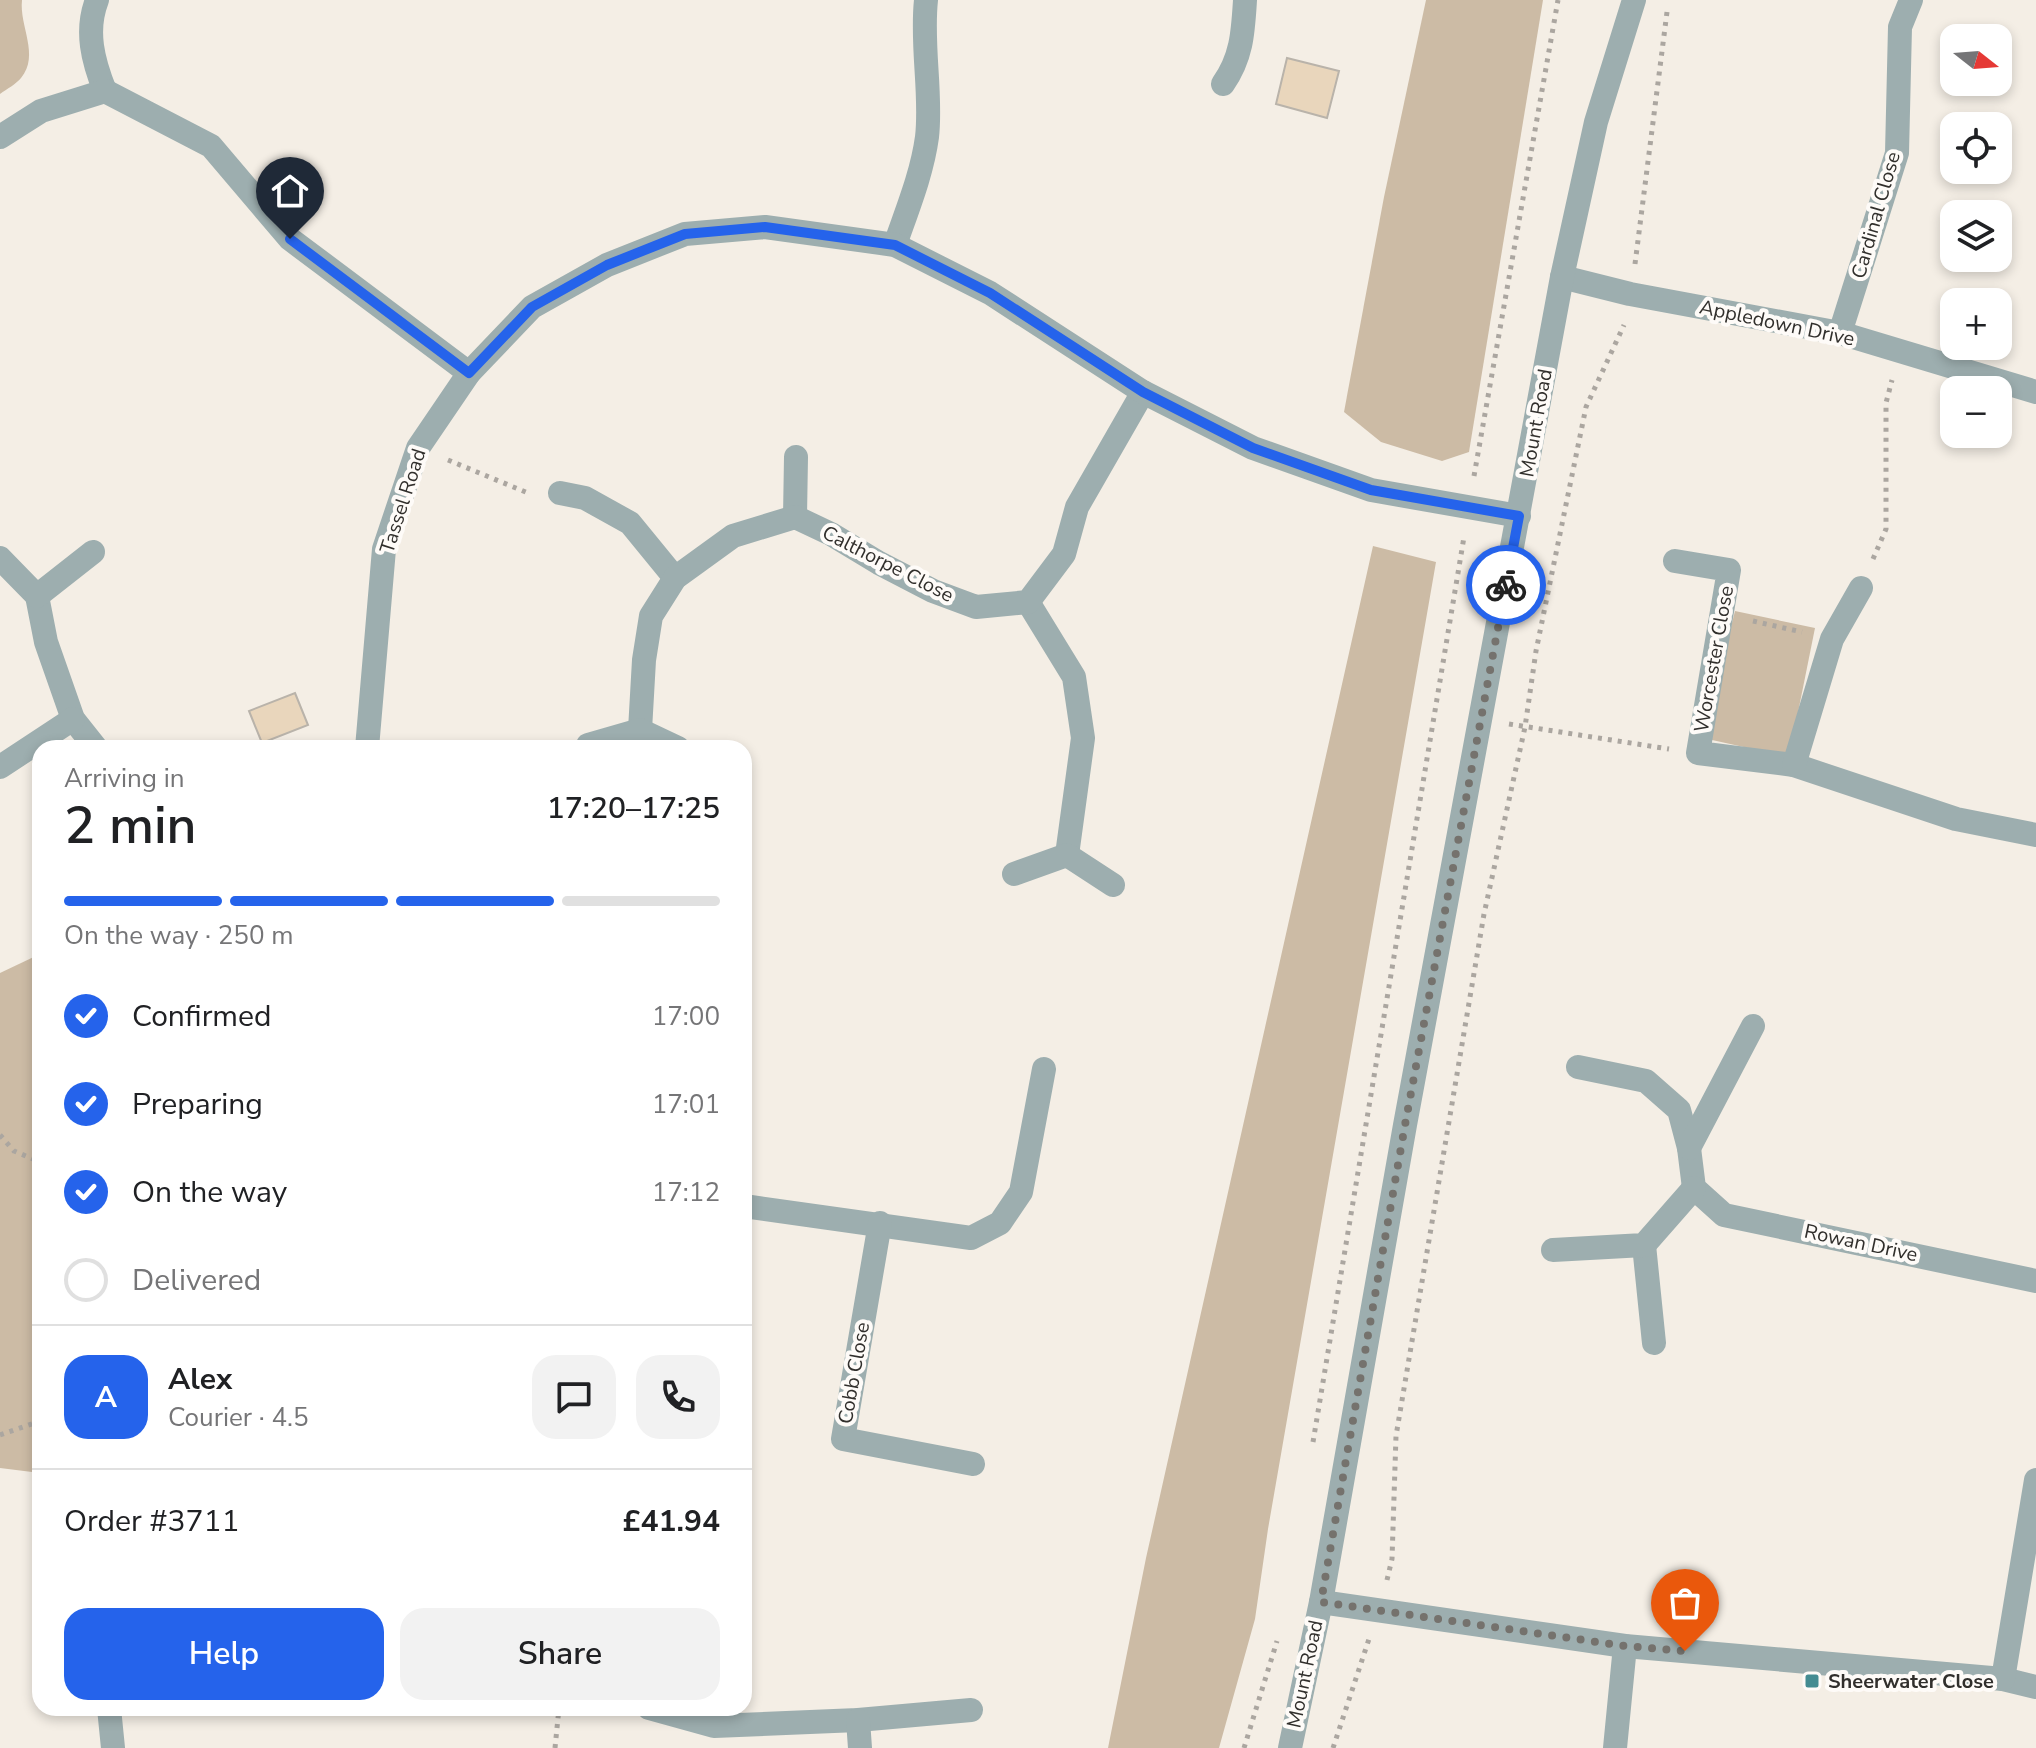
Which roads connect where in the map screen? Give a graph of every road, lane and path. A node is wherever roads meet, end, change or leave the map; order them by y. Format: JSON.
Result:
{"nodes":[{"id":1,"x":97,"y":0,"type":"edge"},
{"id":2,"x":926,"y":0,"type":"edge"},
{"id":3,"x":1245,"y":0,"type":"edge"},
{"id":4,"x":1558,"y":0,"type":"edge"},
{"id":5,"x":1634,"y":0,"type":"edge"},
{"id":6,"x":1669,"y":0,"type":"edge"},
{"id":7,"x":1911,"y":0,"type":"edge"},
{"id":8,"x":1223,"y":84,"type":"dead end"},
{"id":9,"x":105,"y":91,"type":"junction"},
{"id":10,"x":0,"y":137,"type":"edge"},
{"id":11,"x":895,"y":245,"type":"junction"},
{"id":12,"x":1562,"y":277,"type":"junction"},
{"id":13,"x":1630,"y":294,"type":"junction"},
{"id":14,"x":1840,"y":333,"type":"junction"},
{"id":15,"x":1898,"y":352,"type":"junction"},
{"id":16,"x":469,"y":373,"type":"junction"},
{"id":17,"x":1143,"y":392,"type":"junction"},
{"id":18,"x":2036,"y":392,"type":"edge"},
{"id":19,"x":418,"y":448,"type":"junction"},
{"id":20,"x":796,"y":457,"type":"dead end"},
{"id":21,"x":560,"y":493,"type":"joint"},
{"id":22,"x":1468,"y":508,"type":"junction"},
{"id":23,"x":1519,"y":516,"type":"junction"},
{"id":24,"x":795,"y":517,"type":"junction"},
{"id":25,"x":93,"y":552,"type":"dead end"},
{"id":26,"x":0,"y":558,"type":"edge"},
{"id":27,"x":1675,"y":561,"type":"dead end"},
{"id":28,"x":675,"y":578,"type":"junction"},
{"id":29,"x":1861,"y":588,"type":"joint"},
{"id":30,"x":37,"y":596,"type":"junction"},
{"id":31,"x":1028,"y":602,"type":"junction"},
{"id":32,"x":1721,"y":613,"type":"junction"},
{"id":33,"x":1832,"y":639,"type":"junction"},
{"id":34,"x":1481,"y":718,"type":"junction"},
{"id":35,"x":73,"y":719,"type":"junction"},
{"id":36,"x":1525,"y":727,"type":"junction"},
{"id":37,"x":640,"y":730,"type":"junction"},
{"id":38,"x":41,"y":740,"type":"edge"},
{"id":39,"x":90,"y":740,"type":"edge"},
{"id":40,"x":368,"y":740,"type":"edge"},
{"id":41,"x":605,"y":740,"type":"edge"},
{"id":42,"x":661,"y":740,"type":"edge"},
{"id":43,"x":32,"y":746,"type":"edge"},
{"id":44,"x":1698,"y":753,"type":"junction"},
{"id":45,"x":1794,"y":765,"type":"junction"},
{"id":46,"x":0,"y":767,"type":"edge"},
{"id":47,"x":2036,"y":835,"type":"edge"},
{"id":48,"x":1067,"y":855,"type":"junction"},
{"id":49,"x":1014,"y":874,"type":"dead end"},
{"id":50,"x":1113,"y":885,"type":"dead end"},
{"id":51,"x":1753,"y":1026,"type":"dead end"},
{"id":52,"x":1578,"y":1067,"type":"dead end"},
{"id":53,"x":1044,"y":1069,"type":"dead end"},
{"id":54,"x":0,"y":1135,"type":"edge"},
{"id":55,"x":1689,"y":1148,"type":"junction"},
{"id":56,"x":32,"y":1159,"type":"edge"},
{"id":57,"x":1694,"y":1188,"type":"junction"},
{"id":58,"x":752,"y":1207,"type":"edge"},
{"id":59,"x":880,"y":1223,"type":"junction"},
{"id":60,"x":1644,"y":1245,"type":"junction"},
{"id":61,"x":1553,"y":1250,"type":"dead end"},
{"id":62,"x":2036,"y":1281,"type":"edge"},
{"id":63,"x":1654,"y":1343,"type":"dead end"},
{"id":64,"x":32,"y":1424,"type":"edge"},
{"id":65,"x":0,"y":1435,"type":"edge"},
{"id":66,"x":1311,"y":1455,"type":"dead end"},
{"id":67,"x":973,"y":1464,"type":"dead end"},
{"id":68,"x":2036,"y":1480,"type":"edge"},
{"id":69,"x":1321,"y":1602,"type":"junction"},
{"id":70,"x":1381,"y":1611,"type":"junction"},
{"id":71,"x":1277,"y":1640,"type":"dead end"},
{"id":72,"x":1625,"y":1646,"type":"junction"},
{"id":73,"x":2003,"y":1679,"type":"junction"},
{"id":74,"x":2036,"y":1687,"type":"edge"},
{"id":75,"x":971,"y":1710,"type":"dead end"},
{"id":76,"x":110,"y":1716,"type":"edge"},
{"id":77,"x":558,"y":1716,"type":"edge"},
{"id":78,"x":678,"y":1716,"type":"edge"},
{"id":79,"x":858,"y":1720,"type":"junction"},
{"id":80,"x":1244,"y":1747,"type":"edge"},
{"id":81,"x":113,"y":1748,"type":"edge"},
{"id":82,"x":555,"y":1748,"type":"edge"},
{"id":83,"x":860,"y":1748,"type":"edge"},
{"id":84,"x":1257,"y":1748,"type":"edge"},
{"id":85,"x":1290,"y":1748,"type":"edge"},
{"id":86,"x":1333,"y":1748,"type":"edge"},
{"id":87,"x":1615,"y":1748,"type":"edge"}],
"edges":[{"from":1,"to":9,"type":"street"},
{"from":2,"to":11,"type":"street"},
{"from":3,"to":8,"type":"street"},
{"from":4,"to":22,"type":"path"},
{"from":5,"to":12,"type":"street","name":"Mount Road"},
{"from":6,"to":13,"type":"path"},
{"from":7,"to":14,"type":"street","name":"Cardinal Close"},
{"from":9,"to":10,"type":"street"},
{"from":9,"to":16,"type":"street"},
{"from":11,"to":16,"type":"street","name":"Tassel Road"},
{"from":11,"to":17,"type":"street","name":"Tassel Road"},
{"from":12,"to":13,"type":"street","name":"Appledown Drive"},
{"from":12,"to":23,"type":"street","name":"Mount Road"},
{"from":13,"to":14,"type":"street","name":"Appledown Drive"},
{"from":13,"to":36,"type":"path"},
{"from":14,"to":15,"type":"street","name":"Appledown Drive"},
{"from":15,"to":18,"type":"street","name":"Appledown Drive"},
{"from":15,"to":29,"type":"path"},
{"from":16,"to":19,"type":"street","name":"Tassel Road"},
{"from":17,"to":22,"type":"street","name":"Tassel Road"},
{"from":17,"to":31,"type":"street"},
{"from":19,"to":21,"type":"path"},
{"from":19,"to":40,"type":"street","name":"Tassel Road"},
{"from":20,"to":24,"type":"street"},
{"from":21,"to":28,"type":"street"},
{"from":22,"to":23,"type":"street","name":"Tassel Road"},
{"from":22,"to":66,"type":"path"},
{"from":23,"to":34,"type":"street","name":"Mount Road"},
{"from":24,"to":28,"type":"street"},
{"from":24,"to":31,"type":"street","name":"Calthorpe Close"},
{"from":25,"to":30,"type":"street"},
{"from":26,"to":30,"type":"street"},
{"from":27,"to":32,"type":"street","name":"Worcester Close"},
{"from":28,"to":37,"type":"street"},
{"from":29,"to":33,"type":"street"},
{"from":30,"to":35,"type":"street"},
{"from":31,"to":48,"type":"street"},
{"from":32,"to":33,"type":"path"},
{"from":32,"to":44,"type":"street","name":"Worcester Close"},
{"from":33,"to":45,"type":"street"},
{"from":34,"to":36,"type":"path"},
{"from":34,"to":69,"type":"street","name":"Mount Road"},
{"from":35,"to":38,"type":"street"},
{"from":35,"to":39,"type":"street"},
{"from":36,"to":44,"type":"path"},
{"from":36,"to":70,"type":"path"},
{"from":37,"to":41,"type":"street"},
{"from":37,"to":42,"type":"street"},
{"from":43,"to":46,"type":"street"},
{"from":44,"to":45,"type":"street","name":"Worcester Close"},
{"from":45,"to":47,"type":"street","name":"Worcester Close"},
{"from":48,"to":49,"type":"street"},
{"from":48,"to":50,"type":"street"},
{"from":51,"to":55,"type":"street"},
{"from":52,"to":55,"type":"street"},
{"from":53,"to":59,"type":"street"},
{"from":54,"to":56,"type":"path"},
{"from":55,"to":57,"type":"street"},
{"from":57,"to":60,"type":"street"},
{"from":57,"to":62,"type":"street","name":"Rowan Drive"},
{"from":58,"to":59,"type":"street"},
{"from":59,"to":67,"type":"street","name":"Cobb Close"},
{"from":60,"to":61,"type":"street"},
{"from":60,"to":63,"type":"street"},
{"from":64,"to":65,"type":"path"},
{"from":68,"to":73,"type":"street"},
{"from":69,"to":70,"type":"street"},
{"from":69,"to":85,"type":"street","name":"Mount Road"},
{"from":70,"to":72,"type":"street"},
{"from":70,"to":86,"type":"path"},
{"from":71,"to":80,"type":"path"},
{"from":72,"to":73,"type":"street"},
{"from":72,"to":87,"type":"street"},
{"from":73,"to":74,"type":"street"},
{"from":75,"to":79,"type":"street"},
{"from":76,"to":81,"type":"street"},
{"from":77,"to":82,"type":"path"},
{"from":78,"to":79,"type":"street"},
{"from":79,"to":83,"type":"street"},
{"from":80,"to":84,"type":"path"}]}
